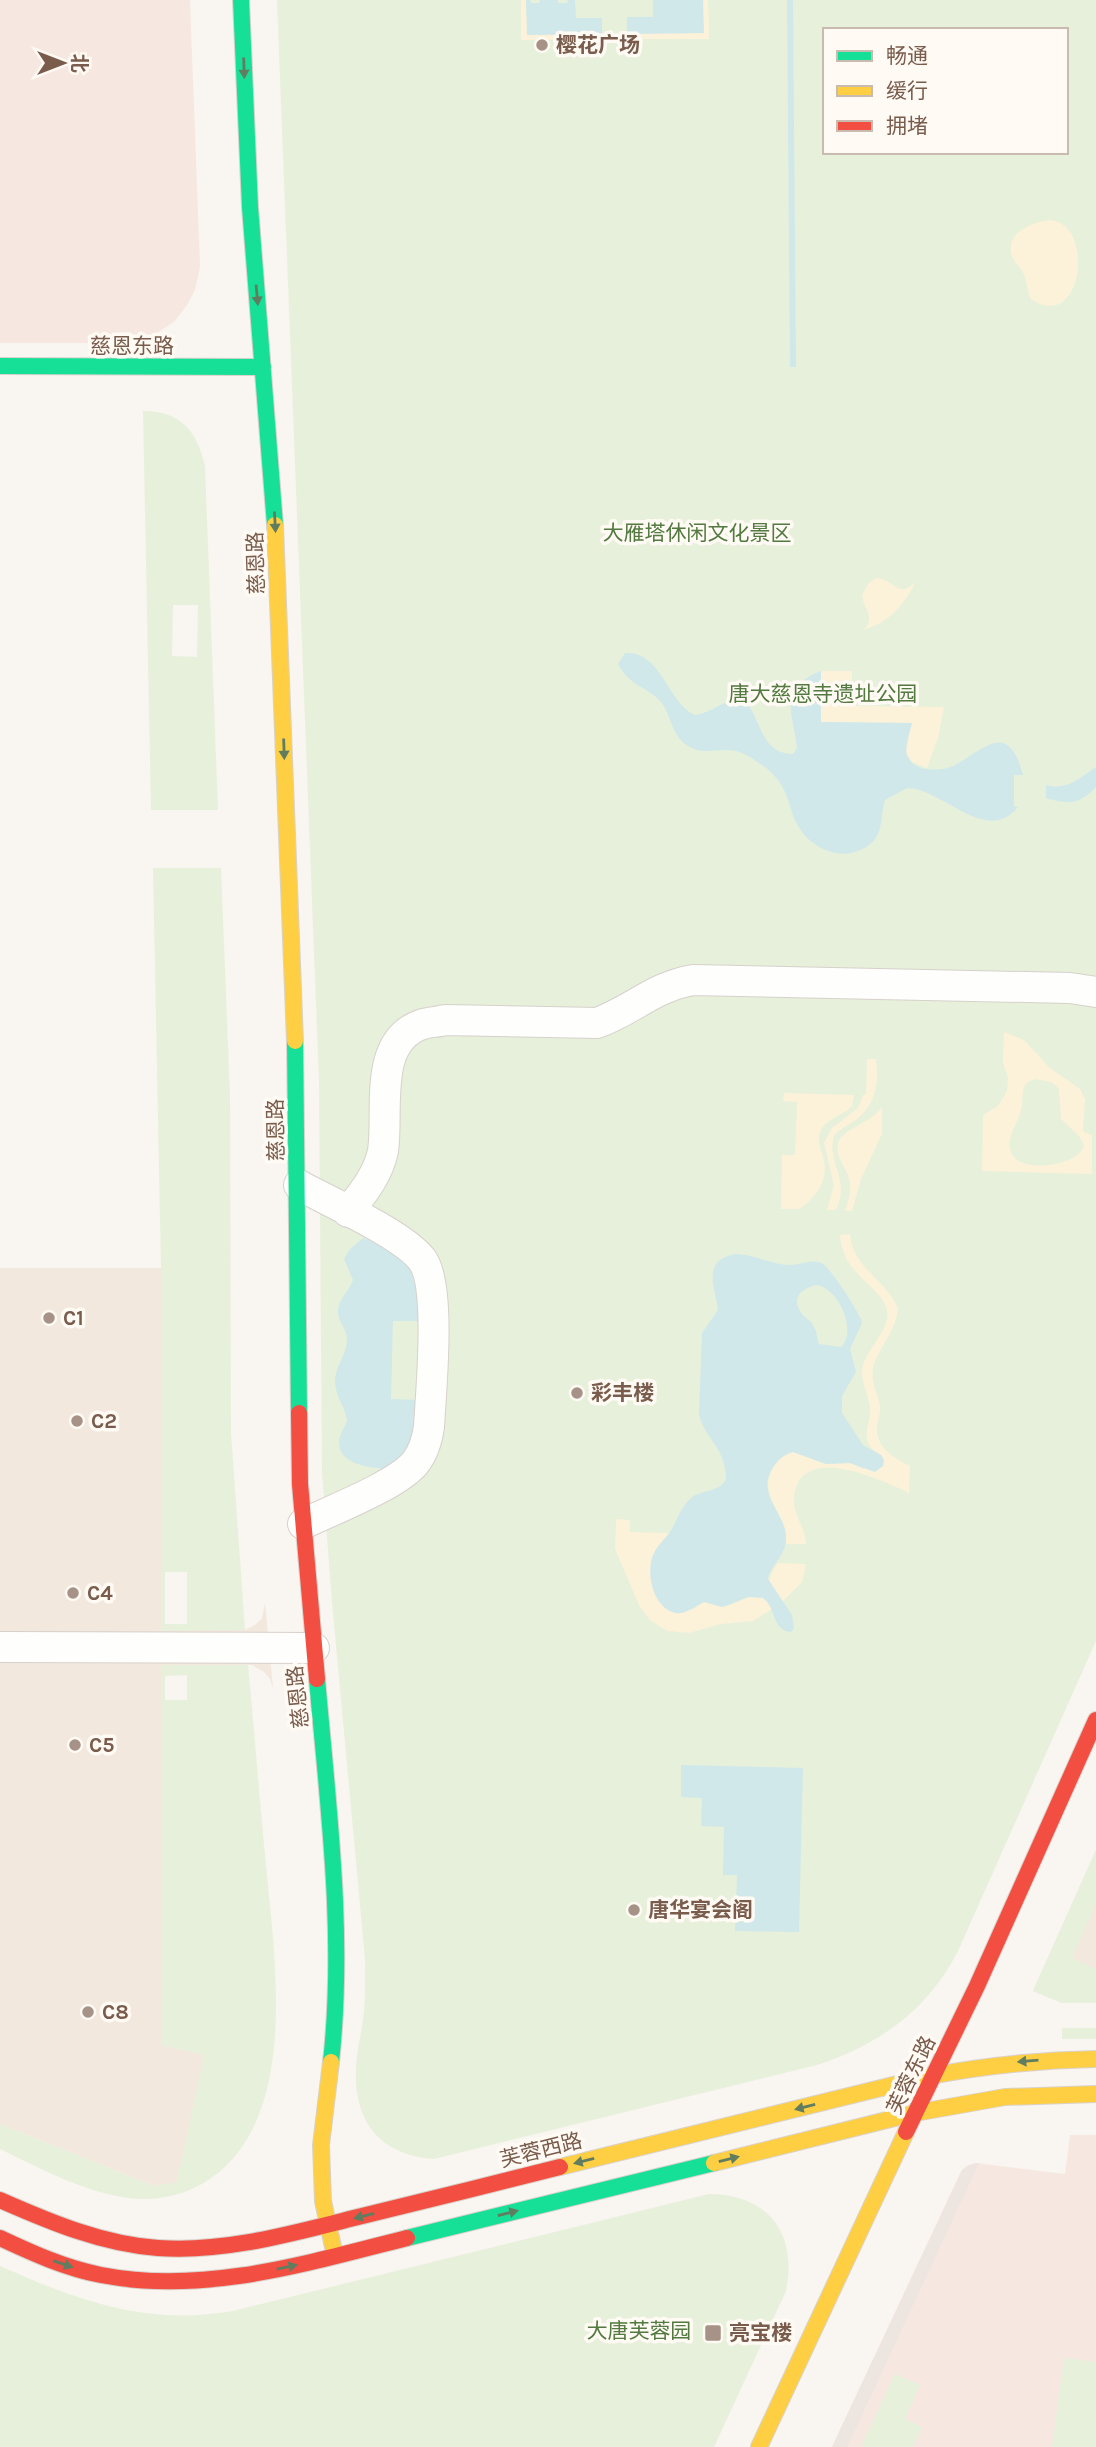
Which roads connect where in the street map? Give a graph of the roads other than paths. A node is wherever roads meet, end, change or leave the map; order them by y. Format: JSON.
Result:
{"nodes":[{"id":1,"x":242,"y":0,"type":"edge"},
{"id":2,"x":0,"y":366,"type":"edge"},
{"id":3,"x":263,"y":367,"type":"junction"},
{"id":4,"x":1096,"y":992,"type":"edge"},
{"id":5,"x":299,"y":1185,"type":"junction"},
{"id":6,"x":348,"y":1212,"type":"junction"},
{"id":7,"x":303,"y":1524,"type":"junction"},
{"id":8,"x":0,"y":1647,"type":"edge"},
{"id":9,"x":314,"y":1648,"type":"junction"},
{"id":10,"x":1096,"y":1720,"type":"edge"},
{"id":11,"x":1096,"y":2059,"type":"edge"},
{"id":12,"x":934,"y":2075,"type":"junction"},
{"id":13,"x":1096,"y":2094,"type":"edge"},
{"id":14,"x":915,"y":2113,"type":"junction"},
{"id":15,"x":0,"y":2200,"type":"edge"},
{"id":16,"x":327,"y":2225,"type":"junction"},
{"id":17,"x":0,"y":2238,"type":"edge"},
{"id":18,"x":335,"y":2256,"type":"junction"},
{"id":19,"x":760,"y":2447,"type":"edge"}],
"edges":[{"from":1,"to":3,"type":"main road","name":"慈恩路","one_way":true},
{"from":2,"to":3,"type":"main road","name":"慈恩东路"},
{"from":3,"to":5,"type":"main road","name":"慈恩路","one_way":true},
{"from":4,"to":6,"type":"street"},
{"from":5,"to":6,"type":"street"},
{"from":5,"to":7,"type":"main road","name":"慈恩路"},
{"from":6,"to":7,"type":"street"},
{"from":7,"to":9,"type":"main road","name":"慈恩路"},
{"from":8,"to":9,"type":"street"},
{"from":9,"to":16,"type":"main road","name":"慈恩路"},
{"from":10,"to":12,"type":"main road","name":"芙蓉东路"},
{"from":11,"to":12,"type":"main road","name":"芙蓉西路","one_way":true},
{"from":12,"to":14,"type":"main road","name":"芙蓉东路"},
{"from":12,"to":16,"type":"main road","name":"芙蓉西路","one_way":true},
{"from":13,"to":14,"type":"main road"},
{"from":18,"to":14,"type":"main road","one_way":true},
{"from":14,"to":19,"type":"main road","name":"芙蓉东路"},
{"from":15,"to":16,"type":"main road","name":"芙蓉西路"},
{"from":16,"to":18,"type":"main road","name":"慈恩路"},
{"from":17,"to":18,"type":"main road","one_way":true}]}
